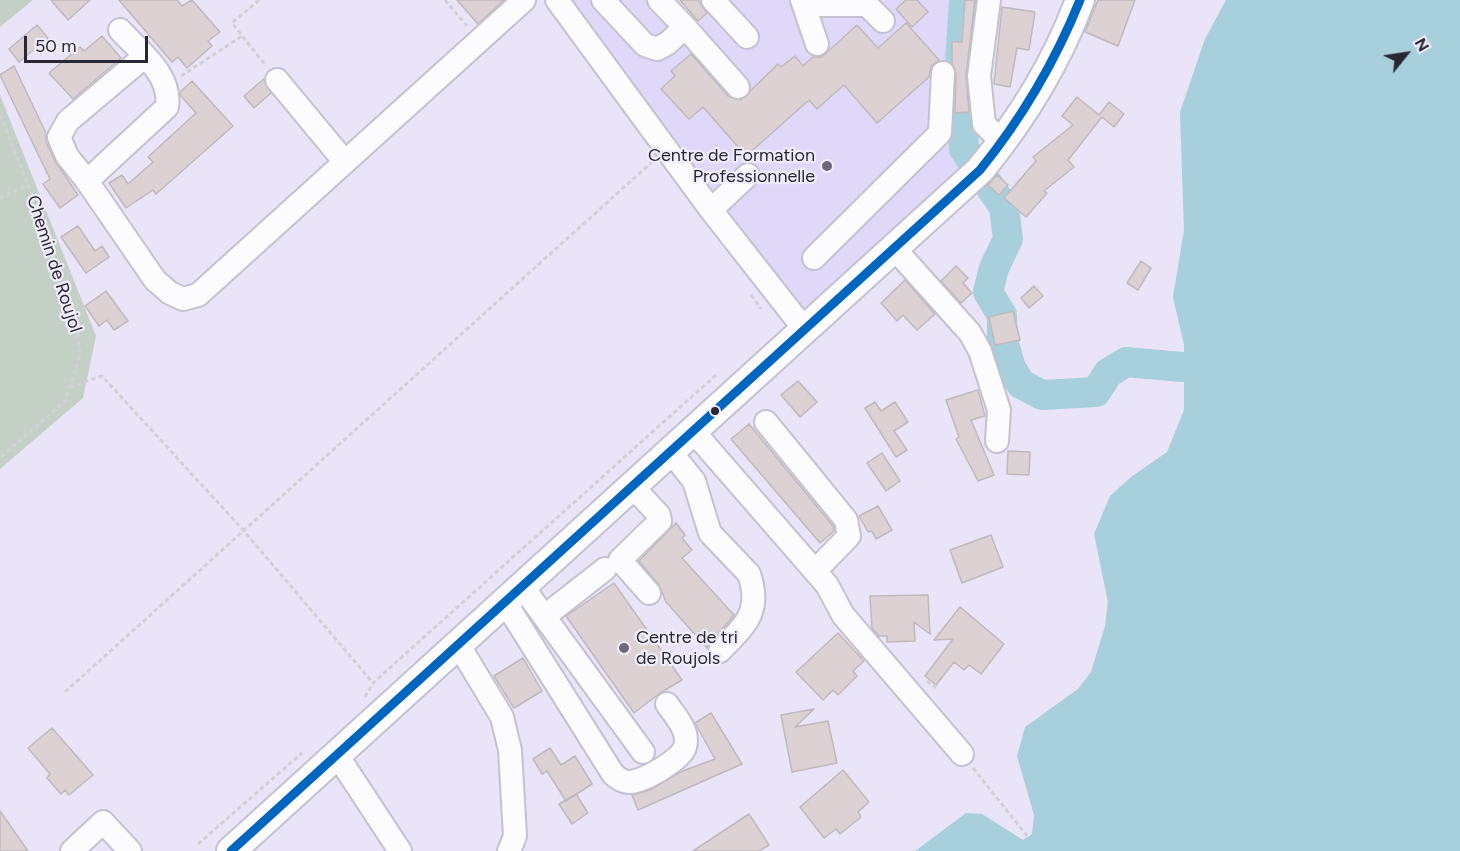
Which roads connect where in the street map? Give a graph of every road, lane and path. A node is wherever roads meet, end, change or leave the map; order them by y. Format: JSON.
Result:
{"nodes":[{"id":1,"x":259,"y":0,"type":"edge"},
{"id":2,"x":445,"y":0,"type":"edge"},
{"id":3,"x":524,"y":0,"type":"edge"},
{"id":4,"x":556,"y":0,"type":"edge"},
{"id":5,"x":603,"y":0,"type":"edge"},
{"id":6,"x":659,"y":0,"type":"edge"},
{"id":7,"x":713,"y":0,"type":"edge"},
{"id":8,"x":989,"y":0,"type":"edge"},
{"id":9,"x":1080,"y":0,"type":"edge"},
{"id":10,"x":803,"y":3,"type":"edge"},
{"id":11,"x":883,"y":21,"type":"dead end"},
{"id":12,"x":685,"y":27,"type":"junction"},
{"id":13,"x":120,"y":30,"type":"dead end"},
{"id":14,"x":242,"y":36,"type":"junction"},
{"id":15,"x":747,"y":37,"type":"dead end"},
{"id":16,"x":479,"y":40,"type":"junction"},
{"id":17,"x":817,"y":44,"type":"dead end"},
{"id":18,"x":144,"y":57,"type":"junction"},
{"id":19,"x":943,"y":73,"type":"dead end"},
{"id":20,"x":277,"y":80,"type":"joint"},
{"id":21,"x":166,"y":87,"type":"junction"},
{"id":22,"x":738,"y":87,"type":"dead end"},
{"id":23,"x":0,"y":115,"type":"edge"},
{"id":24,"x":1002,"y":142,"type":"junction"},
{"id":25,"x":345,"y":162,"type":"junction"},
{"id":26,"x":652,"y":162,"type":"dead end"},
{"id":27,"x":748,"y":175,"type":"dead end"},
{"id":28,"x":87,"y":181,"type":"junction"},
{"id":29,"x":28,"y":185,"type":"junction"},
{"id":30,"x":0,"y":198,"type":"edge"},
{"id":31,"x":711,"y":210,"type":"junction"},
{"id":32,"x":894,"y":248,"type":"junction"},
{"id":33,"x":814,"y":258,"type":"dead end"},
{"id":34,"x":805,"y":330,"type":"junction"},
{"id":35,"x":717,"y":374,"type":"dead end"},
{"id":36,"x":70,"y":387,"type":"junction"},
{"id":37,"x":766,"y":422,"type":"dead end"},
{"id":38,"x":693,"y":430,"type":"junction"},
{"id":39,"x":997,"y":441,"type":"dead end"},
{"id":40,"x":670,"y":452,"type":"junction"},
{"id":41,"x":0,"y":458,"type":"edge"},
{"id":42,"x":632,"y":486,"type":"junction"},
{"id":43,"x":244,"y":531,"type":"junction"},
{"id":44,"x":605,"y":569,"type":"dead end"},
{"id":45,"x":815,"y":571,"type":"junction"},
{"id":46,"x":649,"y":592,"type":"dead end"},
{"id":47,"x":514,"y":594,"type":"junction"},
{"id":48,"x":545,"y":616,"type":"junction"},
{"id":49,"x":458,"y":644,"type":"junction"},
{"id":50,"x":720,"y":651,"type":"dead end"},
{"id":51,"x":373,"y":683,"type":"junction"},
{"id":52,"x":65,"y":692,"type":"dead end"},
{"id":53,"x":363,"y":701,"type":"dead end"},
{"id":54,"x":667,"y":704,"type":"dead end"},
{"id":55,"x":324,"y":750,"type":"junction"},
{"id":56,"x":643,"y":752,"type":"dead end"},
{"id":57,"x":962,"y":754,"type":"joint"},
{"id":58,"x":1028,"y":837,"type":"dead end"},
{"id":59,"x":198,"y":844,"type":"dead end"},
{"id":60,"x":72,"y":851,"type":"edge"},
{"id":61,"x":130,"y":851,"type":"edge"},
{"id":62,"x":231,"y":851,"type":"edge"},
{"id":63,"x":400,"y":851,"type":"edge"},
{"id":64,"x":509,"y":851,"type":"edge"}],
"edges":[{"from":1,"to":14,"type":"path"},
{"from":2,"to":16,"type":"path"},
{"from":3,"to":16,"type":"street"},
{"from":4,"to":31,"type":"street"},
{"from":5,"to":12,"type":"street"},
{"from":6,"to":12,"type":"street"},
{"from":7,"to":15,"type":"street"},
{"from":8,"to":24,"type":"street"},
{"from":9,"to":24,"type":"main road"},
{"from":10,"to":11,"type":"street"},
{"from":10,"to":17,"type":"street"},
{"from":12,"to":22,"type":"street"},
{"from":13,"to":18,"type":"street"},
{"from":14,"to":20,"type":"path"},
{"from":14,"to":21,"type":"path"},
{"from":16,"to":25,"type":"street"},
{"from":18,"to":21,"type":"street"},
{"from":18,"to":28,"type":"street"},
{"from":19,"to":33,"type":"street"},
{"from":20,"to":25,"type":"street"},
{"from":21,"to":28,"type":"street"},
{"from":23,"to":29,"type":"path","name":"Chemin de Roujol"},
{"from":24,"to":32,"type":"main road"},
{"from":25,"to":28,"type":"street"},
{"from":26,"to":43,"type":"path"},
{"from":27,"to":31,"type":"street"},
{"from":29,"to":30,"type":"path"},
{"from":29,"to":36,"type":"path","name":"Chemin de Roujol"},
{"from":31,"to":34,"type":"street"},
{"from":32,"to":34,"type":"main road"},
{"from":32,"to":39,"type":"street"},
{"from":34,"to":38,"type":"main road"},
{"from":35,"to":51,"type":"path"},
{"from":36,"to":41,"type":"path","name":"Chemin de Roujol"},
{"from":36,"to":43,"type":"path"},
{"from":37,"to":45,"type":"street"},
{"from":38,"to":40,"type":"main road"},
{"from":38,"to":45,"type":"street"},
{"from":40,"to":42,"type":"main road"},
{"from":40,"to":50,"type":"street"},
{"from":42,"to":46,"type":"street"},
{"from":42,"to":47,"type":"main road"},
{"from":43,"to":51,"type":"path"},
{"from":43,"to":52,"type":"path"},
{"from":44,"to":48,"type":"street"},
{"from":45,"to":57,"type":"street"},
{"from":47,"to":48,"type":"street"},
{"from":47,"to":49,"type":"main road"},
{"from":47,"to":54,"type":"street"},
{"from":48,"to":56,"type":"street"},
{"from":49,"to":55,"type":"main road"},
{"from":49,"to":64,"type":"street"},
{"from":51,"to":53,"type":"path"},
{"from":55,"to":59,"type":"path"},
{"from":55,"to":62,"type":"main road"},
{"from":55,"to":63,"type":"street"},
{"from":57,"to":58,"type":"path"},
{"from":60,"to":61,"type":"street"}]}
